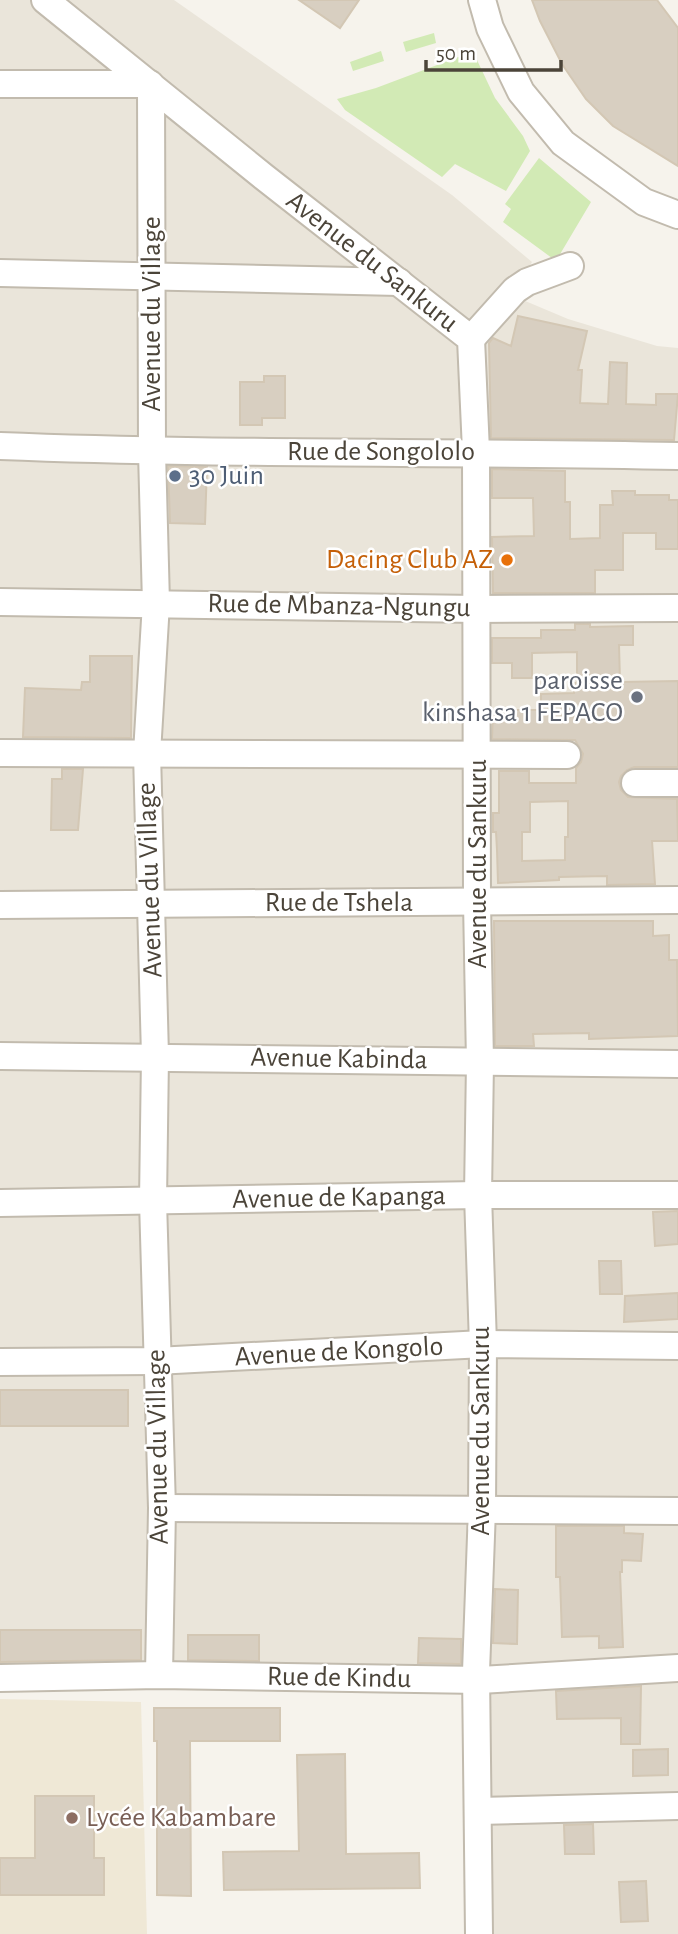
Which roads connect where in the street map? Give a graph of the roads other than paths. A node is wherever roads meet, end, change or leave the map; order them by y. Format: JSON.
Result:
{"nodes":[{"id":1,"x":45,"y":0,"type":"edge"},
{"id":2,"x":482,"y":0,"type":"edge"},
{"id":3,"x":0,"y":84,"type":"edge"},
{"id":4,"x":150,"y":85,"type":"junction"},
{"id":5,"x":678,"y":215,"type":"edge"},
{"id":6,"x":570,"y":266,"type":"dead end"},
{"id":7,"x":0,"y":273,"type":"edge"},
{"id":8,"x":152,"y":277,"type":"junction"},
{"id":9,"x":398,"y":282,"type":"junction"},
{"id":10,"x":471,"y":339,"type":"junction"},
{"id":11,"x":0,"y":446,"type":"edge"},
{"id":12,"x":152,"y":452,"type":"junction"},
{"id":13,"x":476,"y":452,"type":"junction"},
{"id":14,"x":678,"y":456,"type":"edge"},
{"id":15,"x":0,"y":602,"type":"edge"},
{"id":16,"x":156,"y":603,"type":"junction"},
{"id":17,"x":678,"y":608,"type":"edge"},
{"id":18,"x":475,"y":609,"type":"junction"},
{"id":19,"x":0,"y":753,"type":"edge"},
{"id":20,"x":147,"y":753,"type":"junction"},
{"id":21,"x":477,"y":755,"type":"junction"},
{"id":22,"x":567,"y":755,"type":"dead end"},
{"id":23,"x":635,"y":783,"type":"dead end"},
{"id":24,"x":678,"y":783,"type":"edge"},
{"id":25,"x":678,"y":900,"type":"edge"},
{"id":26,"x":477,"y":902,"type":"junction"},
{"id":27,"x":152,"y":904,"type":"junction"},
{"id":28,"x":0,"y":905,"type":"edge"},
{"id":29,"x":0,"y":1056,"type":"edge"},
{"id":30,"x":155,"y":1056,"type":"junction"},
{"id":31,"x":480,"y":1062,"type":"junction"},
{"id":32,"x":678,"y":1064,"type":"edge"},
{"id":33,"x":478,"y":1195,"type":"junction"},
{"id":34,"x":678,"y":1195,"type":"edge"},
{"id":35,"x":153,"y":1201,"type":"junction"},
{"id":36,"x":0,"y":1203,"type":"edge"},
{"id":37,"x":483,"y":1344,"type":"junction"},
{"id":38,"x":678,"y":1346,"type":"edge"},
{"id":39,"x":156,"y":1361,"type":"junction"},
{"id":40,"x":0,"y":1362,"type":"edge"},
{"id":41,"x":162,"y":1508,"type":"junction"},
{"id":42,"x":482,"y":1508,"type":"junction"},
{"id":43,"x":678,"y":1511,"type":"edge"},
{"id":44,"x":678,"y":1668,"type":"edge"},
{"id":45,"x":159,"y":1675,"type":"junction"},
{"id":46,"x":0,"y":1678,"type":"edge"},
{"id":47,"x":476,"y":1680,"type":"junction"},
{"id":48,"x":678,"y":1806,"type":"edge"},
{"id":49,"x":478,"y":1811,"type":"junction"},
{"id":50,"x":478,"y":1934,"type":"edge"}],
"edges":[{"from":1,"to":4,"type":"street","name":"Avenue du Sankuru"},
{"from":2,"to":5,"type":"street"},
{"from":3,"to":4,"type":"street"},
{"from":4,"to":8,"type":"street","name":"Avenue du Village"},
{"from":4,"to":9,"type":"street","name":"Avenue du Sankuru"},
{"from":6,"to":10,"type":"street"},
{"from":7,"to":8,"type":"street"},
{"from":8,"to":9,"type":"street"},
{"from":8,"to":12,"type":"street","name":"Avenue du Village"},
{"from":9,"to":10,"type":"street","name":"Avenue du Sankuru"},
{"from":10,"to":13,"type":"street","name":"Avenue du Sankuru"},
{"from":11,"to":12,"type":"street","name":"Rue de Songololo"},
{"from":12,"to":13,"type":"street","name":"Rue de Songololo"},
{"from":12,"to":16,"type":"street","name":"Avenue du Village"},
{"from":13,"to":14,"type":"street","name":"Rue de Songololo"},
{"from":13,"to":18,"type":"street","name":"Avenue du Sankuru"},
{"from":15,"to":16,"type":"street","name":"Rue de Mbanza-Ngungu"},
{"from":16,"to":18,"type":"street","name":"Rue de Mbanza-Ngungu"},
{"from":16,"to":20,"type":"street","name":"Avenue du Village"},
{"from":17,"to":18,"type":"street","name":"Rue de Mbanza-Ngungu"},
{"from":18,"to":21,"type":"street","name":"Avenue du Sankuru"},
{"from":19,"to":20,"type":"street"},
{"from":20,"to":21,"type":"street"},
{"from":20,"to":27,"type":"street","name":"Avenue du Village"},
{"from":21,"to":22,"type":"street"},
{"from":21,"to":26,"type":"street","name":"Avenue du Sankuru"},
{"from":23,"to":24,"type":"street"},
{"from":25,"to":26,"type":"street","name":"Rue de Tshela"},
{"from":26,"to":27,"type":"street","name":"Rue de Tshela"},
{"from":26,"to":31,"type":"street","name":"Avenue du Sankuru"},
{"from":27,"to":28,"type":"street","name":"Rue de Tshela"},
{"from":27,"to":30,"type":"street","name":"Avenue du Village"},
{"from":29,"to":30,"type":"street","name":"Avenue Kabinda"},
{"from":30,"to":31,"type":"street","name":"Avenue Kabinda"},
{"from":30,"to":35,"type":"street","name":"Avenue du Village"},
{"from":31,"to":32,"type":"street","name":"Avenue Kabinda"},
{"from":31,"to":33,"type":"street","name":"Avenue du Sankuru"},
{"from":33,"to":34,"type":"street","name":"Avenue de Kapanga"},
{"from":33,"to":35,"type":"street","name":"Avenue de Kapanga"},
{"from":33,"to":37,"type":"street","name":"Avenue du Sankuru"},
{"from":35,"to":36,"type":"street","name":"Avenue de Kapanga"},
{"from":35,"to":39,"type":"street","name":"Avenue du Village"},
{"from":37,"to":38,"type":"street","name":"Avenue de Kongolo"},
{"from":37,"to":39,"type":"street","name":"Avenue de Kongolo"},
{"from":37,"to":42,"type":"street","name":"Avenue du Sankuru"},
{"from":39,"to":40,"type":"street","name":"Avenue de Kongolo"},
{"from":39,"to":41,"type":"street","name":"Avenue du Village"},
{"from":41,"to":42,"type":"street"},
{"from":41,"to":45,"type":"street","name":"Avenue du Village"},
{"from":42,"to":43,"type":"street"},
{"from":42,"to":47,"type":"street","name":"Avenue du Sankuru"},
{"from":44,"to":47,"type":"street","name":"Rue de Kindu"},
{"from":45,"to":46,"type":"street","name":"Rue de Kindu"},
{"from":45,"to":47,"type":"street","name":"Rue de Kindu"},
{"from":47,"to":49,"type":"street","name":"Avenue du Sankuru"},
{"from":48,"to":49,"type":"street"},
{"from":49,"to":50,"type":"street","name":"Avenue du Sankuru"}]}
